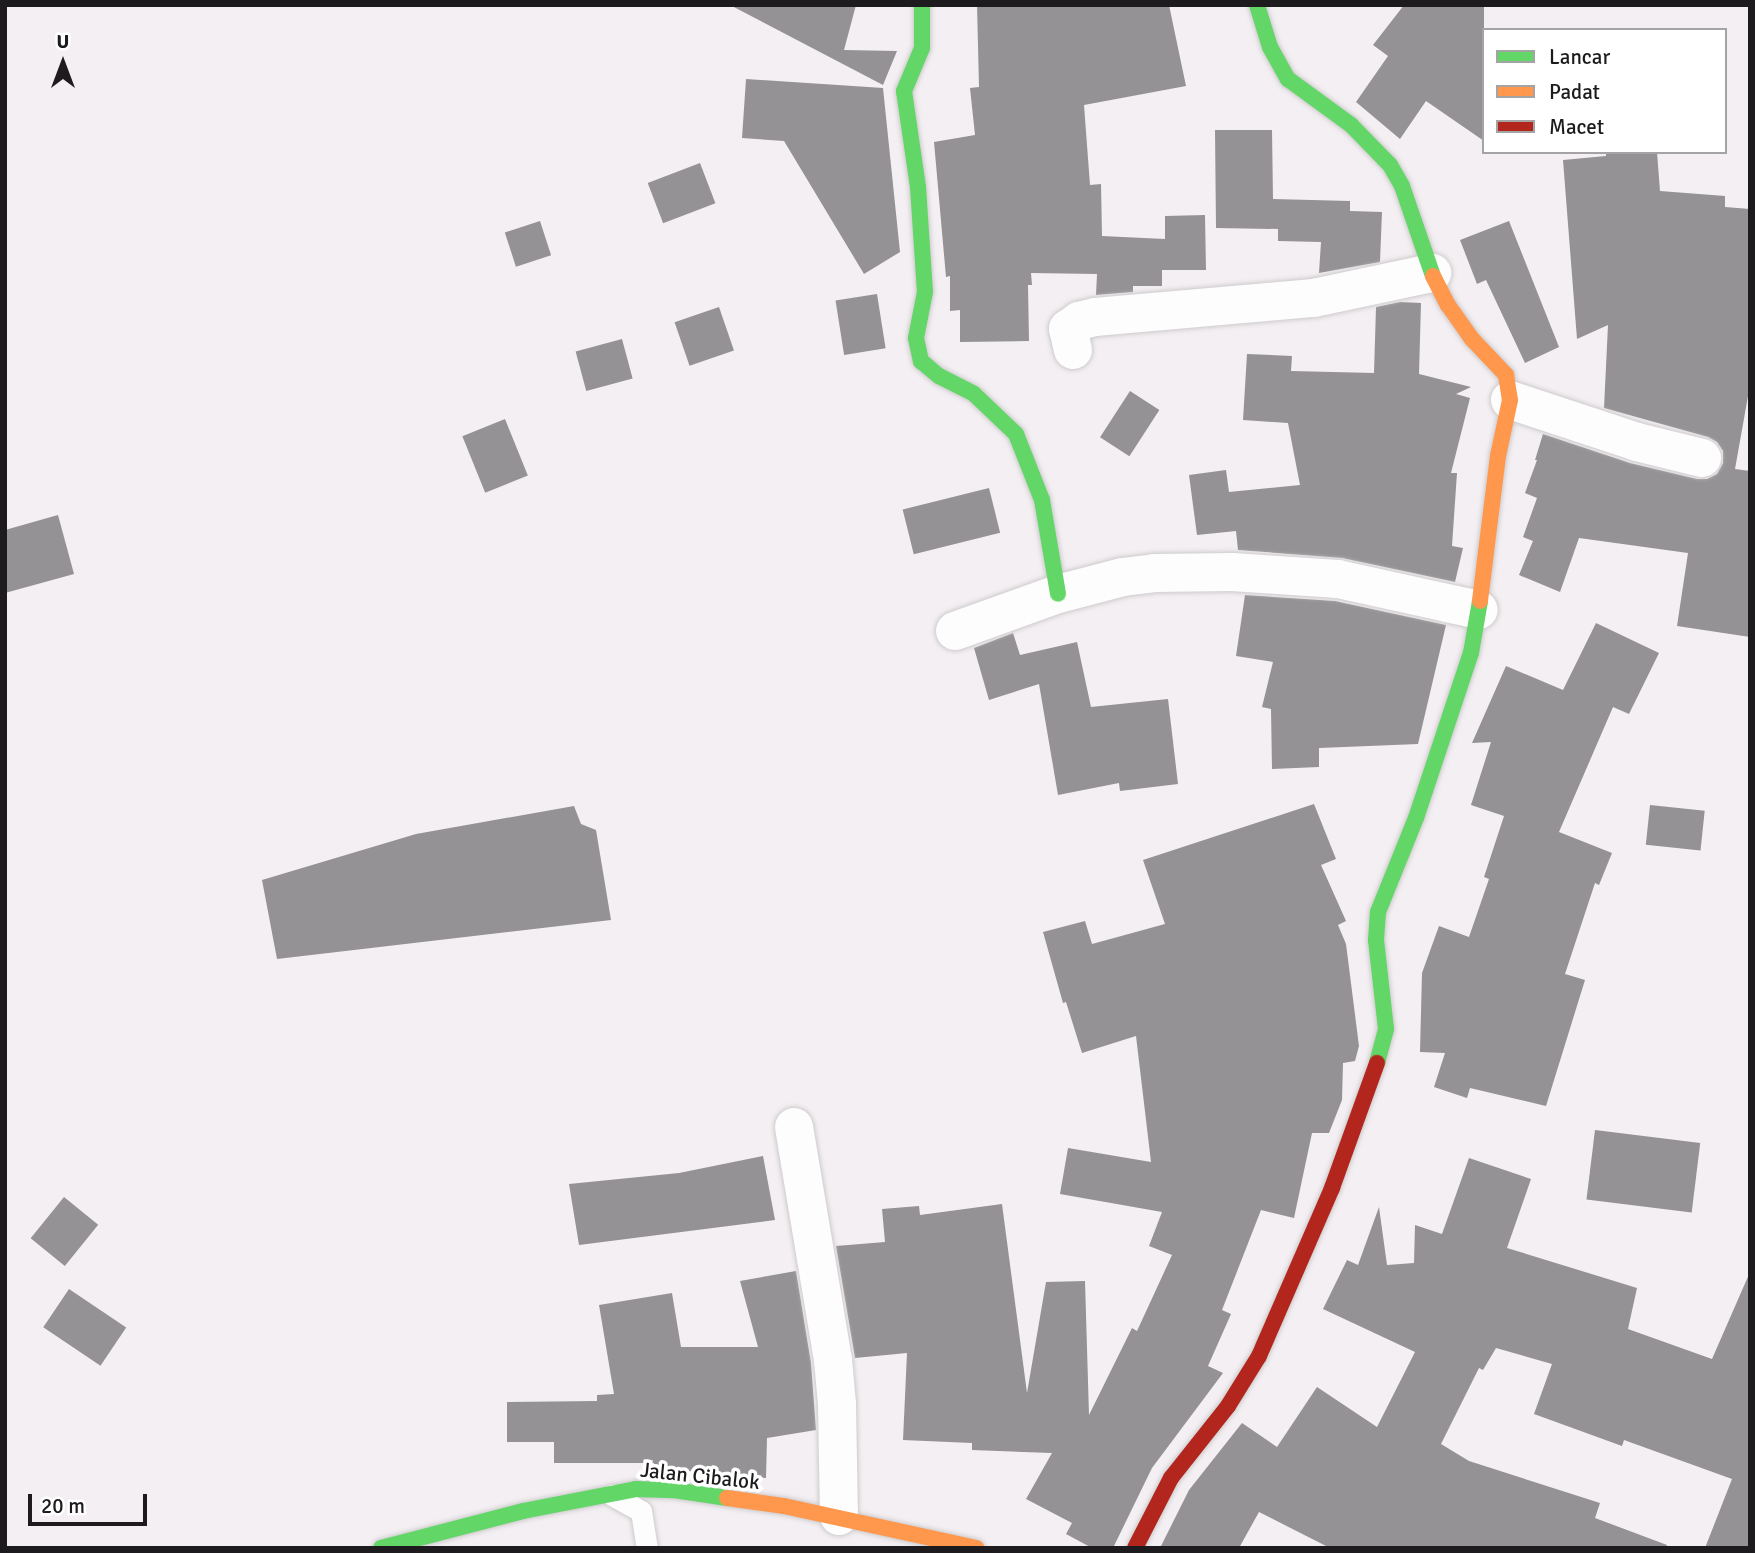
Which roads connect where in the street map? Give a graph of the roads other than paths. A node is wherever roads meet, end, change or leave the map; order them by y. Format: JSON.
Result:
{"nodes":[{"id":1,"x":922,"y":5,"type":"edge"},
{"id":2,"x":1257,"y":5,"type":"edge"},
{"id":3,"x":1432,"y":273,"type":"junction"},
{"id":4,"x":1073,"y":350,"type":"dead end"},
{"id":5,"x":1510,"y":400,"type":"junction"},
{"id":6,"x":1702,"y":458,"type":"dead end"},
{"id":7,"x":1058,"y":594,"type":"junction"},
{"id":8,"x":1479,"y":610,"type":"junction"},
{"id":9,"x":955,"y":631,"type":"dead end"},
{"id":10,"x":794,"y":1127,"type":"dead end"},
{"id":11,"x":607,"y":1493,"type":"junction"},
{"id":12,"x":839,"y":1516,"type":"junction"},
{"id":13,"x":381,"y":1548,"type":"edge"},
{"id":14,"x":647,"y":1548,"type":"edge"},
{"id":15,"x":976,"y":1548,"type":"edge"},
{"id":16,"x":1135,"y":1548,"type":"edge"}],
"edges":[{"from":1,"to":7,"type":"street"},
{"from":2,"to":3,"type":"street"},
{"from":3,"to":4,"type":"street"},
{"from":3,"to":5,"type":"street"},
{"from":5,"to":6,"type":"street"},
{"from":5,"to":8,"type":"street"},
{"from":7,"to":8,"type":"street"},
{"from":7,"to":9,"type":"street"},
{"from":8,"to":16,"type":"street"},
{"from":10,"to":12,"type":"street"},
{"from":11,"to":12,"type":"street","name":"Jalan Cibalok"},
{"from":11,"to":13,"type":"street","name":"Jalan Cibalok"},
{"from":11,"to":14,"type":"lane"},
{"from":12,"to":15,"type":"street","name":"Jalan Cibalok"}]}
